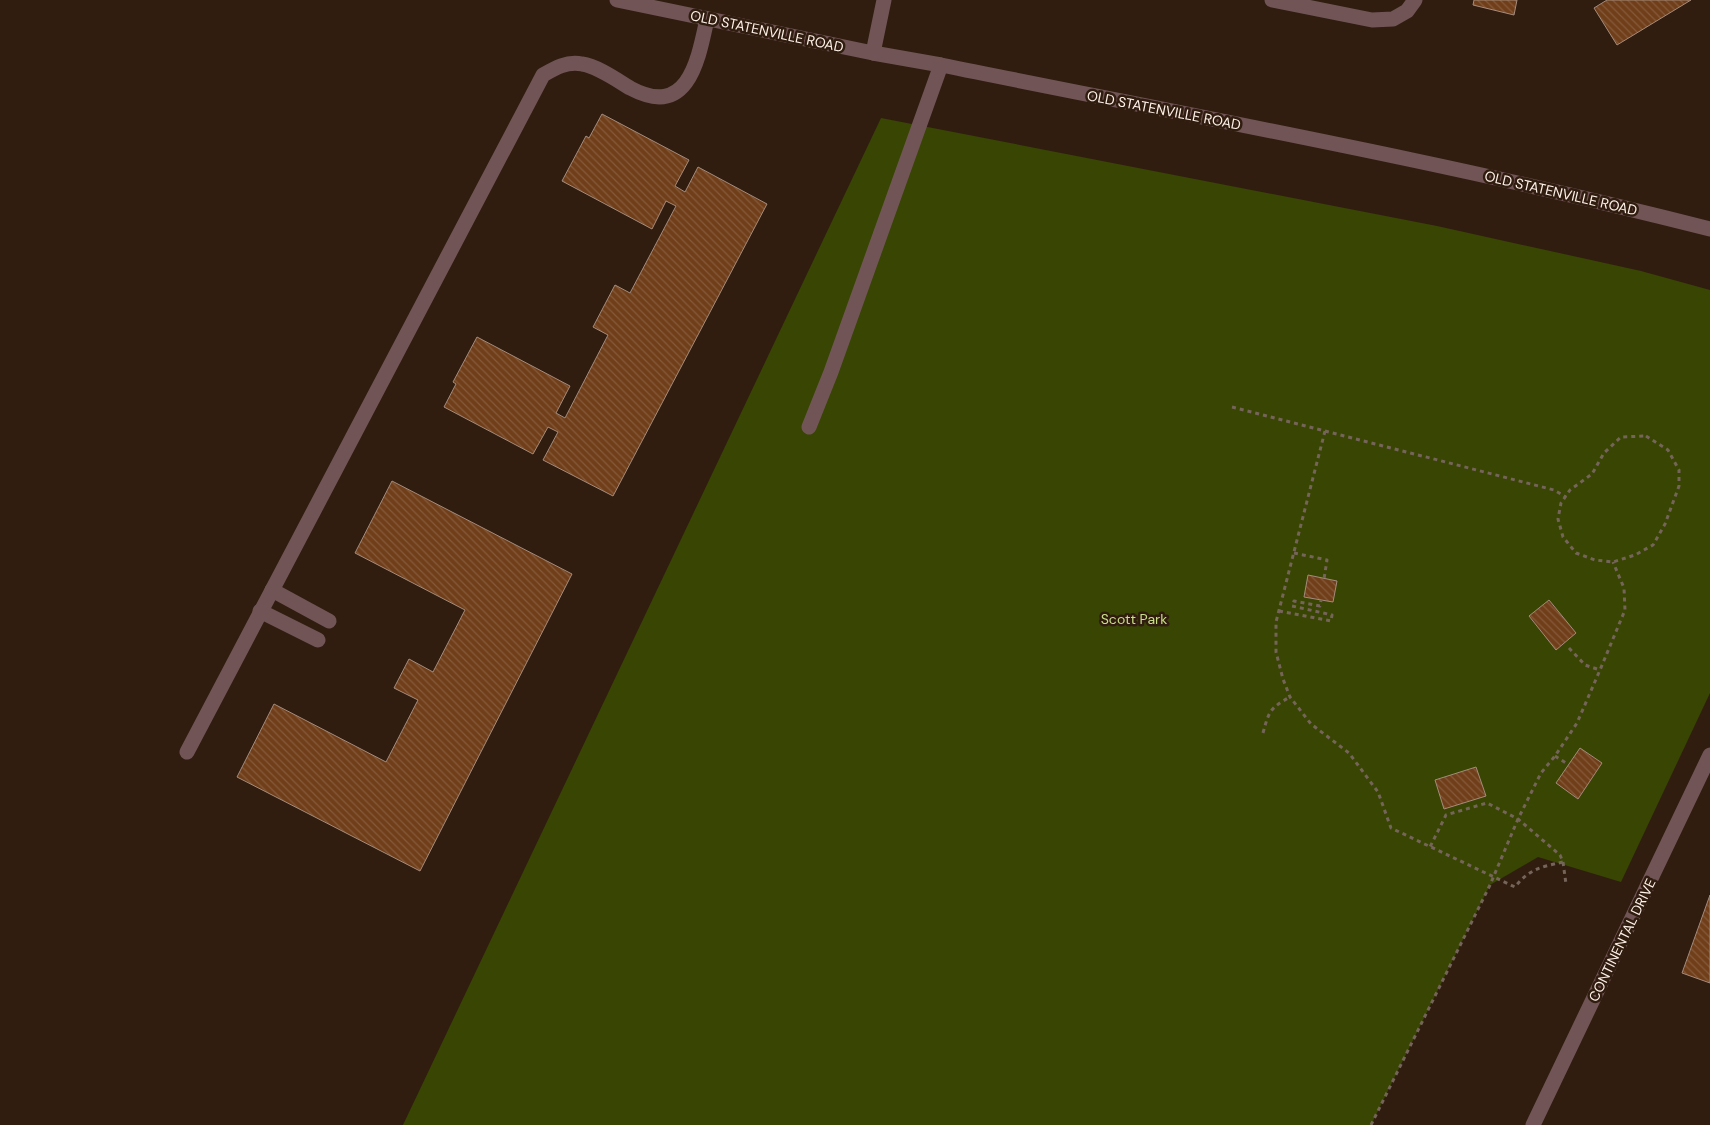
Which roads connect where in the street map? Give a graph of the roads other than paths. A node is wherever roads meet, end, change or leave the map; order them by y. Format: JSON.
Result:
{"nodes":[{"id":1,"x":617,"y":0,"type":"edge"},
{"id":2,"x":884,"y":0,"type":"edge"},
{"id":3,"x":1272,"y":0,"type":"edge"},
{"id":4,"x":1415,"y":0,"type":"edge"},
{"id":5,"x":707,"y":19,"type":"junction"},
{"id":6,"x":873,"y":53,"type":"junction"},
{"id":7,"x":941,"y":65,"type":"junction"},
{"id":8,"x":1710,"y":229,"type":"edge"},
{"id":9,"x":809,"y":427,"type":"dead end"},
{"id":10,"x":272,"y":590,"type":"junction"},
{"id":11,"x":260,"y":611,"type":"junction"},
{"id":12,"x":329,"y":621,"type":"dead end"},
{"id":13,"x":318,"y":640,"type":"dead end"},
{"id":14,"x":187,"y":752,"type":"dead end"},
{"id":15,"x":1710,"y":755,"type":"edge"},
{"id":16,"x":1533,"y":1125,"type":"edge"}],
"edges":[{"from":1,"to":5,"type":"street","name":"OLD STATENVILLE ROAD"},
{"from":2,"to":6,"type":"street"},
{"from":3,"to":4,"type":"street"},
{"from":5,"to":6,"type":"street","name":"OLD STATENVILLE ROAD"},
{"from":5,"to":10,"type":"street"},
{"from":6,"to":7,"type":"street","name":"OLD STATENVILLE ROAD"},
{"from":7,"to":8,"type":"street","name":"OLD STATENVILLE ROAD"},
{"from":7,"to":9,"type":"street"},
{"from":10,"to":11,"type":"street"},
{"from":10,"to":12,"type":"street"},
{"from":11,"to":13,"type":"street"},
{"from":11,"to":14,"type":"street"},
{"from":15,"to":16,"type":"street","name":"CONTINENTAL DRIVE"}]}
